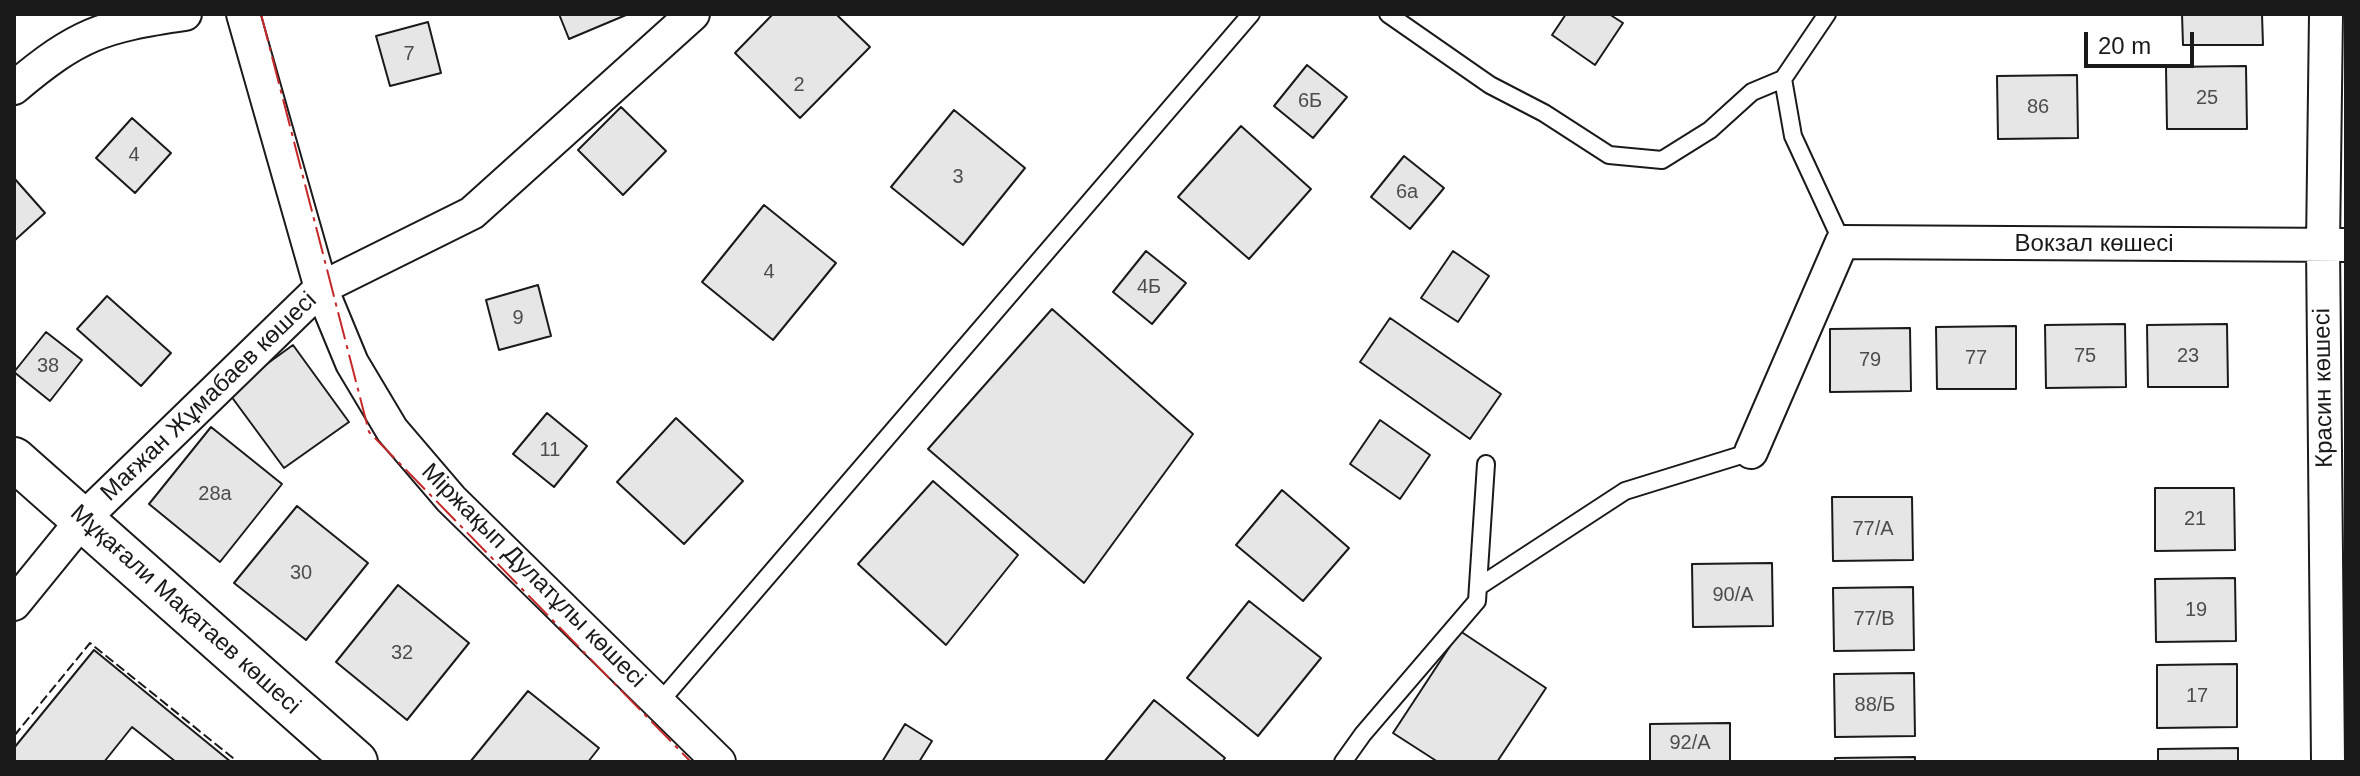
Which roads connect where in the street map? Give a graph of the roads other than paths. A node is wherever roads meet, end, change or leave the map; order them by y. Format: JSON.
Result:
{"nodes":[{"id":1,"x":185,"y":14,"type":"edge"},
{"id":2,"x":243,"y":14,"type":"edge"},
{"id":3,"x":693,"y":14,"type":"edge"},
{"id":4,"x":1251,"y":14,"type":"edge"},
{"id":5,"x":1388,"y":14,"type":"edge"},
{"id":6,"x":1827,"y":14,"type":"edge"},
{"id":7,"x":2326,"y":14,"type":"edge"},
{"id":8,"x":1783,"y":79,"type":"junction"},
{"id":9,"x":14,"y":88,"type":"edge"},
{"id":10,"x":1842,"y":242,"type":"junction"},
{"id":11,"x":2334,"y":245,"type":"edge"},
{"id":12,"x":321,"y":288,"type":"junction"},
{"id":13,"x":1751,"y":452,"type":"joint"},
{"id":14,"x":14,"y":459,"type":"edge"},
{"id":15,"x":1486,"y":464,"type":"dead end"},
{"id":16,"x":84,"y":518,"type":"junction"},
{"id":17,"x":1478,"y":587,"type":"junction"},
{"id":18,"x":14,"y":604,"type":"edge"},
{"id":19,"x":659,"y":703,"type":"junction"},
{"id":20,"x":356,"y":762,"type":"edge"},
{"id":21,"x":719,"y":762,"type":"edge"},
{"id":22,"x":1343,"y":762,"type":"edge"},
{"id":23,"x":2328,"y":762,"type":"edge"}],
"edges":[{"from":1,"to":9,"type":"street"},
{"from":2,"to":12,"type":"street","name":"Міржақып Дулатұлы көшесі"},
{"from":3,"to":12,"type":"street","name":"Мағжан Жұмабаев көшесі"},
{"from":4,"to":19,"type":"lane"},
{"from":5,"to":8,"type":"lane"},
{"from":6,"to":8,"type":"lane"},
{"from":7,"to":11,"type":"street","name":"Красин көшесі"},
{"from":8,"to":10,"type":"lane"},
{"from":10,"to":11,"type":"street","name":"Вокзал көшесі"},
{"from":10,"to":13,"type":"street"},
{"from":11,"to":23,"type":"street","name":"Красин көшесі"},
{"from":12,"to":16,"type":"street","name":"Мағжан Жұмабаев көшесі"},
{"from":12,"to":19,"type":"street","name":"Міржақып Дулатұлы көшесі"},
{"from":13,"to":17,"type":"lane"},
{"from":14,"to":16,"type":"street","name":"Мұқағали Мақатаев көшесі"},
{"from":15,"to":17,"type":"lane"},
{"from":16,"to":18,"type":"street","name":"Мағжан Жұмабаев көшесі"},
{"from":16,"to":20,"type":"street","name":"Мұқағали Мақатаев көшесі"},
{"from":17,"to":22,"type":"lane"},
{"from":19,"to":21,"type":"street","name":"Міржақып Дулатұлы көшесі"}]}
